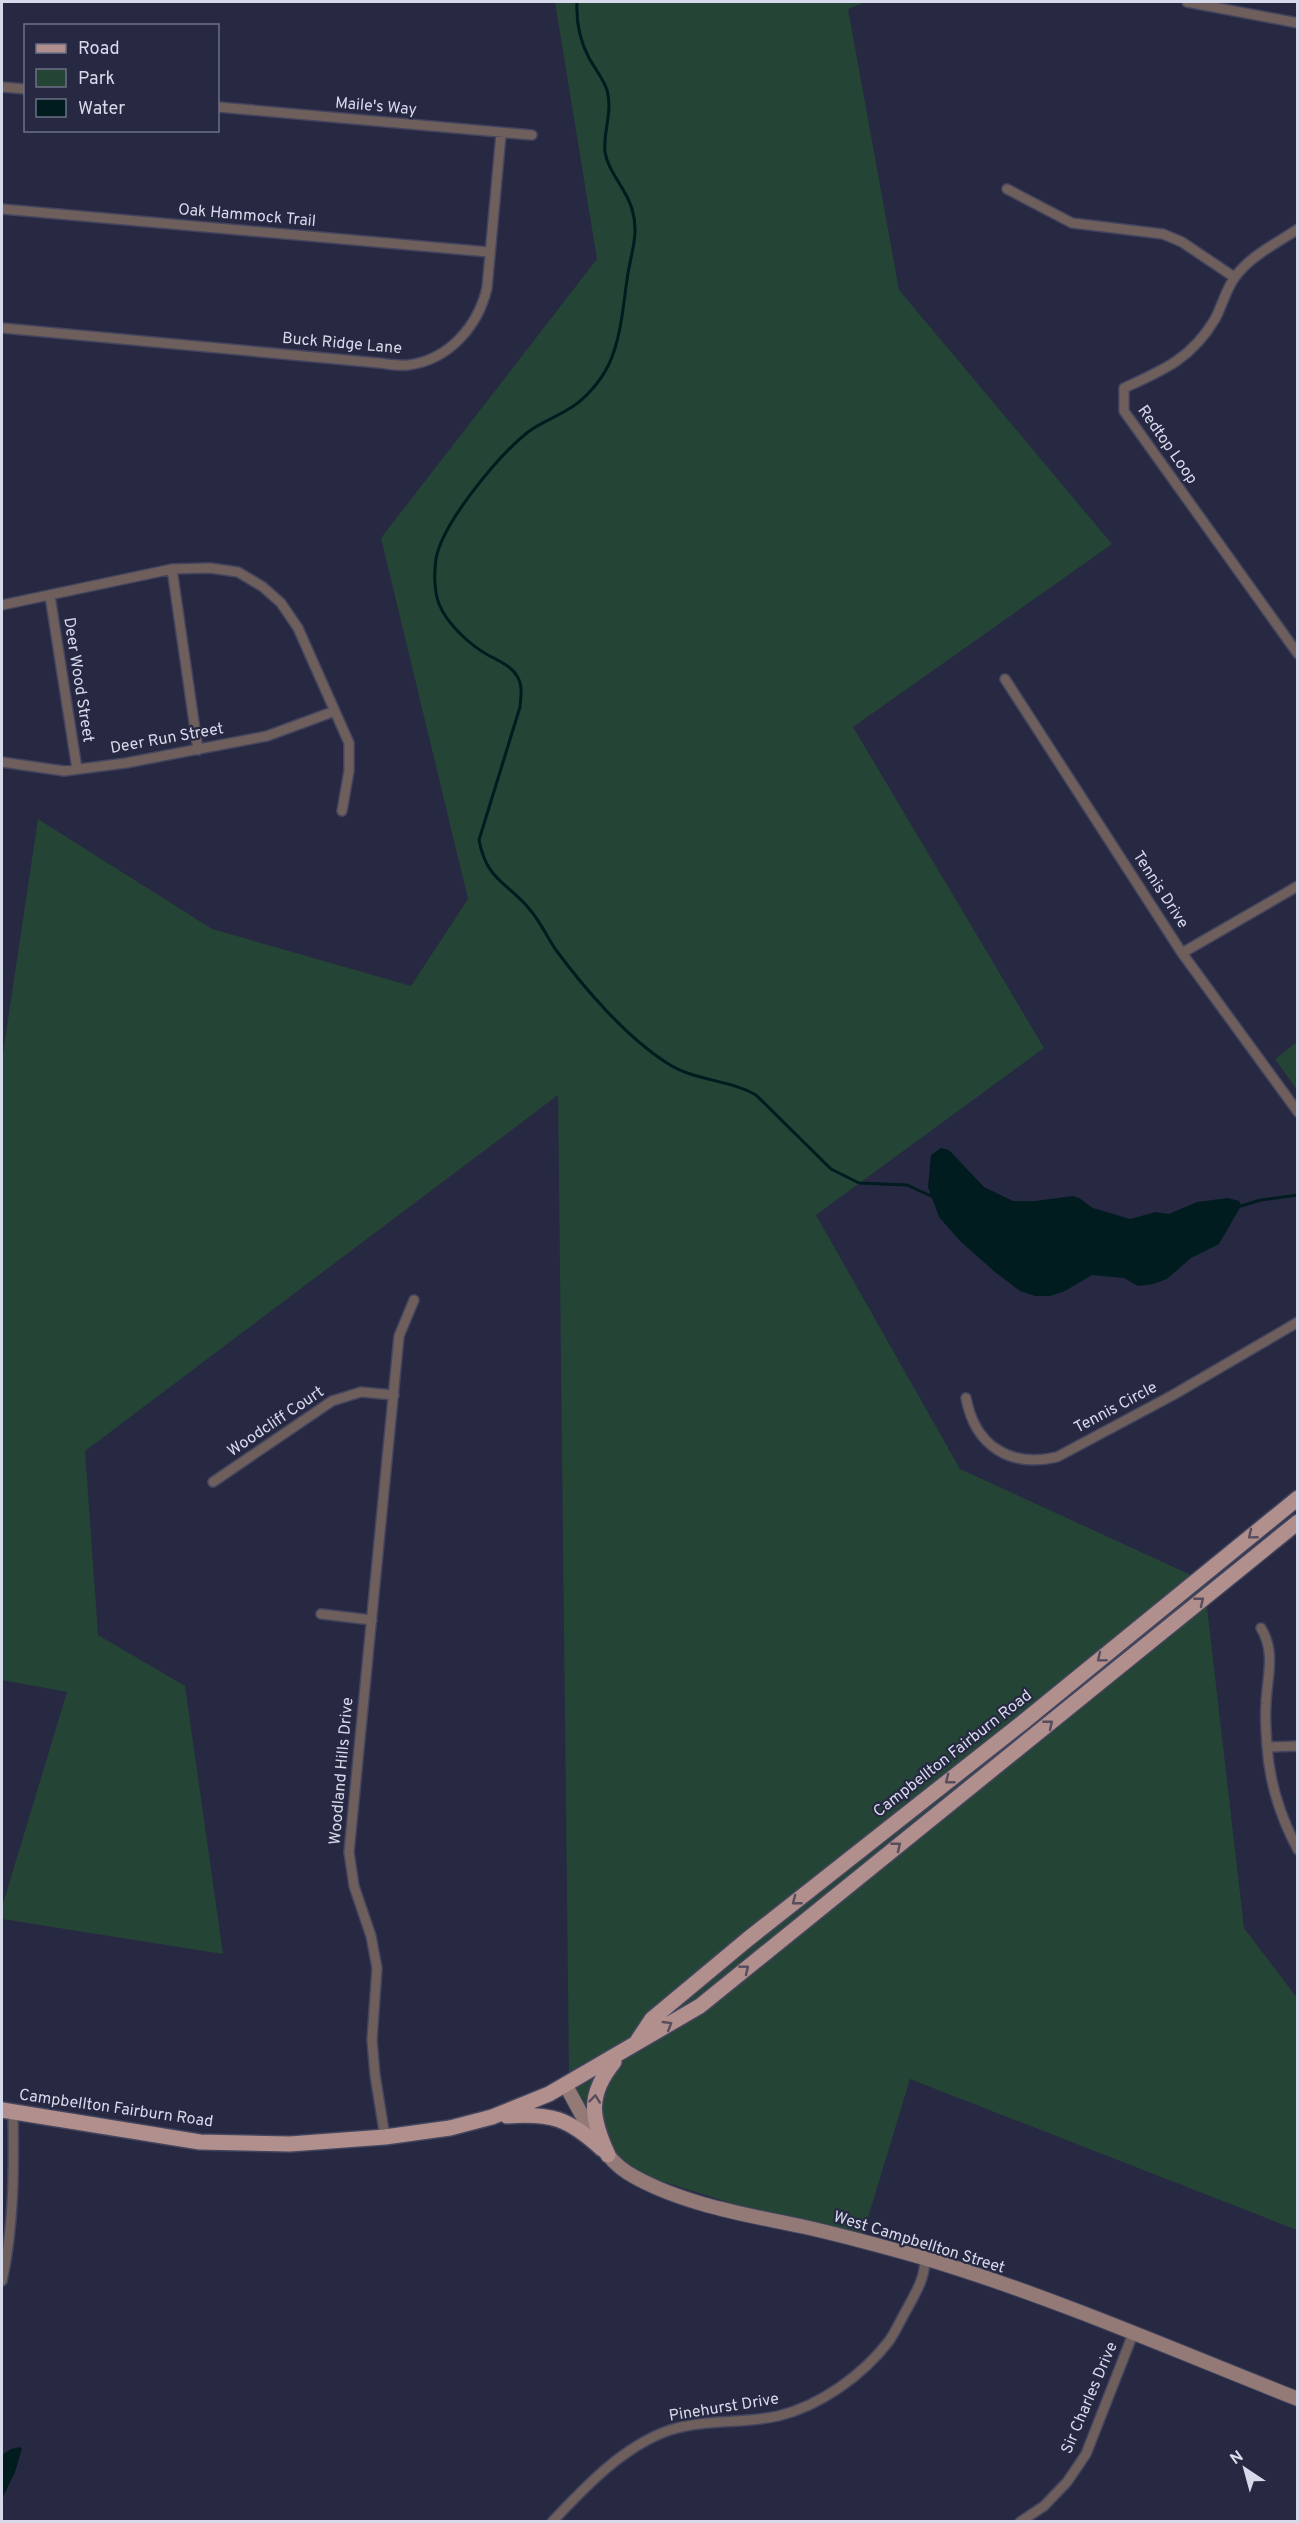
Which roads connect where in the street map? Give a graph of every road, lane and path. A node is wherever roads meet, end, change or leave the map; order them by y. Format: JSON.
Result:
{"nodes":[{"id":1,"x":1187,"y":2,"type":"edge"},
{"id":2,"x":1298,"y":23,"type":"edge"},
{"id":3,"x":2,"y":87,"type":"edge"},
{"id":4,"x":24,"y":89,"type":"edge"},
{"id":5,"x":219,"y":107,"type":"edge"},
{"id":6,"x":501,"y":134,"type":"junction"},
{"id":7,"x":532,"y":135,"type":"dead end"},
{"id":8,"x":1007,"y":189,"type":"dead end"},
{"id":9,"x":2,"y":210,"type":"edge"},
{"id":10,"x":1298,"y":229,"type":"edge"},
{"id":11,"x":489,"y":252,"type":"junction"},
{"id":12,"x":1234,"y":277,"type":"junction"},
{"id":13,"x":2,"y":328,"type":"edge"},
{"id":14,"x":172,"y":569,"type":"junction"},
{"id":15,"x":50,"y":596,"type":"junction"},
{"id":16,"x":2,"y":604,"type":"edge"},
{"id":17,"x":1298,"y":654,"type":"edge"},
{"id":18,"x":1005,"y":679,"type":"dead end"},
{"id":19,"x":334,"y":711,"type":"junction"},
{"id":20,"x":198,"y":750,"type":"junction"},
{"id":21,"x":2,"y":762,"type":"edge"},
{"id":22,"x":76,"y":770,"type":"junction"},
{"id":23,"x":342,"y":811,"type":"dead end"},
{"id":24,"x":1298,"y":886,"type":"edge"},
{"id":25,"x":1182,"y":953,"type":"junction"},
{"id":26,"x":1298,"y":1112,"type":"edge"},
{"id":27,"x":414,"y":1300,"type":"dead end"},
{"id":28,"x":1298,"y":1322,"type":"edge"},
{"id":29,"x":394,"y":1395,"type":"junction"},
{"id":30,"x":966,"y":1398,"type":"dead end"},
{"id":31,"x":213,"y":1482,"type":"dead end"},
{"id":32,"x":1298,"y":1498,"type":"edge"},
{"id":33,"x":1298,"y":1522,"type":"edge"},
{"id":34,"x":321,"y":1614,"type":"dead end"},
{"id":35,"x":372,"y":1620,"type":"junction"},
{"id":36,"x":1261,"y":1628,"type":"dead end"},
{"id":37,"x":1298,"y":1746,"type":"edge"},
{"id":38,"x":1267,"y":1747,"type":"junction"},
{"id":39,"x":1298,"y":1850,"type":"edge"},
{"id":40,"x":636,"y":2043,"type":"junction"},
{"id":41,"x":566,"y":2085,"type":"junction"},
{"id":42,"x":7,"y":2111,"type":"edge"},
{"id":43,"x":492,"y":2117,"type":"junction"},
{"id":44,"x":385,"y":2137,"type":"junction"},
{"id":45,"x":608,"y":2155,"type":"junction"},
{"id":46,"x":925,"y":2259,"type":"junction"},
{"id":47,"x":2,"y":2281,"type":"edge"},
{"id":48,"x":1133,"y":2334,"type":"junction"},
{"id":49,"x":1298,"y":2399,"type":"edge"},
{"id":50,"x":552,"y":2522,"type":"edge"},
{"id":51,"x":1020,"y":2522,"type":"edge"}],
"edges":[{"from":1,"to":2,"type":"street"},
{"from":3,"to":4,"type":"street"},
{"from":5,"to":6,"type":"street","name":"Maile's Way"},
{"from":6,"to":7,"type":"street","name":"Maile's Way"},
{"from":6,"to":11,"type":"street","name":"Buck Ridge Lane"},
{"from":8,"to":12,"type":"street"},
{"from":9,"to":11,"type":"street","name":"Oak Hammock Trail"},
{"from":10,"to":12,"type":"street","name":"Redtop Loop"},
{"from":11,"to":13,"type":"street","name":"Buck Ridge Lane"},
{"from":12,"to":17,"type":"street","name":"Redtop Loop"},
{"from":14,"to":15,"type":"street"},
{"from":14,"to":19,"type":"street"},
{"from":14,"to":20,"type":"street"},
{"from":15,"to":16,"type":"street"},
{"from":15,"to":22,"type":"street","name":"Deer Wood Street"},
{"from":18,"to":25,"type":"street","name":"Tennis Drive"},
{"from":19,"to":20,"type":"street","name":"Deer Run Street"},
{"from":19,"to":23,"type":"street"},
{"from":20,"to":22,"type":"street","name":"Deer Run Street"},
{"from":21,"to":22,"type":"street","name":"Deer Run Street"},
{"from":24,"to":25,"type":"street"},
{"from":25,"to":26,"type":"street","name":"Tennis Drive"},
{"from":27,"to":29,"type":"street","name":"Woodland Hills Drive"},
{"from":28,"to":30,"type":"street","name":"Tennis Circle"},
{"from":29,"to":31,"type":"street","name":"Woodcliff Court"},
{"from":29,"to":35,"type":"street","name":"Woodland Hills Drive"},
{"from":32,"to":40,"type":"main road","name":"Campbellton Fairburn Road","one_way":true},
{"from":40,"to":33,"type":"main road","name":"Campbellton Fairburn Road","one_way":true},
{"from":34,"to":35,"type":"street"},
{"from":35,"to":44,"type":"street","name":"Woodland Hills Drive"},
{"from":36,"to":38,"type":"street"},
{"from":37,"to":38,"type":"street"},
{"from":38,"to":39,"type":"street"},
{"from":40,"to":41,"type":"main road","name":"Campbellton Fairburn Road"},
{"from":45,"to":40,"type":"main road","one_way":true},
{"from":41,"to":43,"type":"main road","name":"Campbellton Fairburn Road"},
{"from":41,"to":45,"type":"main road","name":"West Campbellton Street"},
{"from":42,"to":44,"type":"main road","name":"Campbellton Fairburn Road"},
{"from":42,"to":47,"type":"street"},
{"from":43,"to":44,"type":"main road","name":"Campbellton Fairburn Road"},
{"from":43,"to":45,"type":"main road"},
{"from":45,"to":46,"type":"main road","name":"West Campbellton Street"},
{"from":46,"to":48,"type":"main road","name":"West Campbellton Street"},
{"from":46,"to":50,"type":"street","name":"Pinehurst Drive"},
{"from":48,"to":49,"type":"main road","name":"West Campbellton Street"},
{"from":48,"to":51,"type":"street","name":"Sir Charles Drive"}]}
